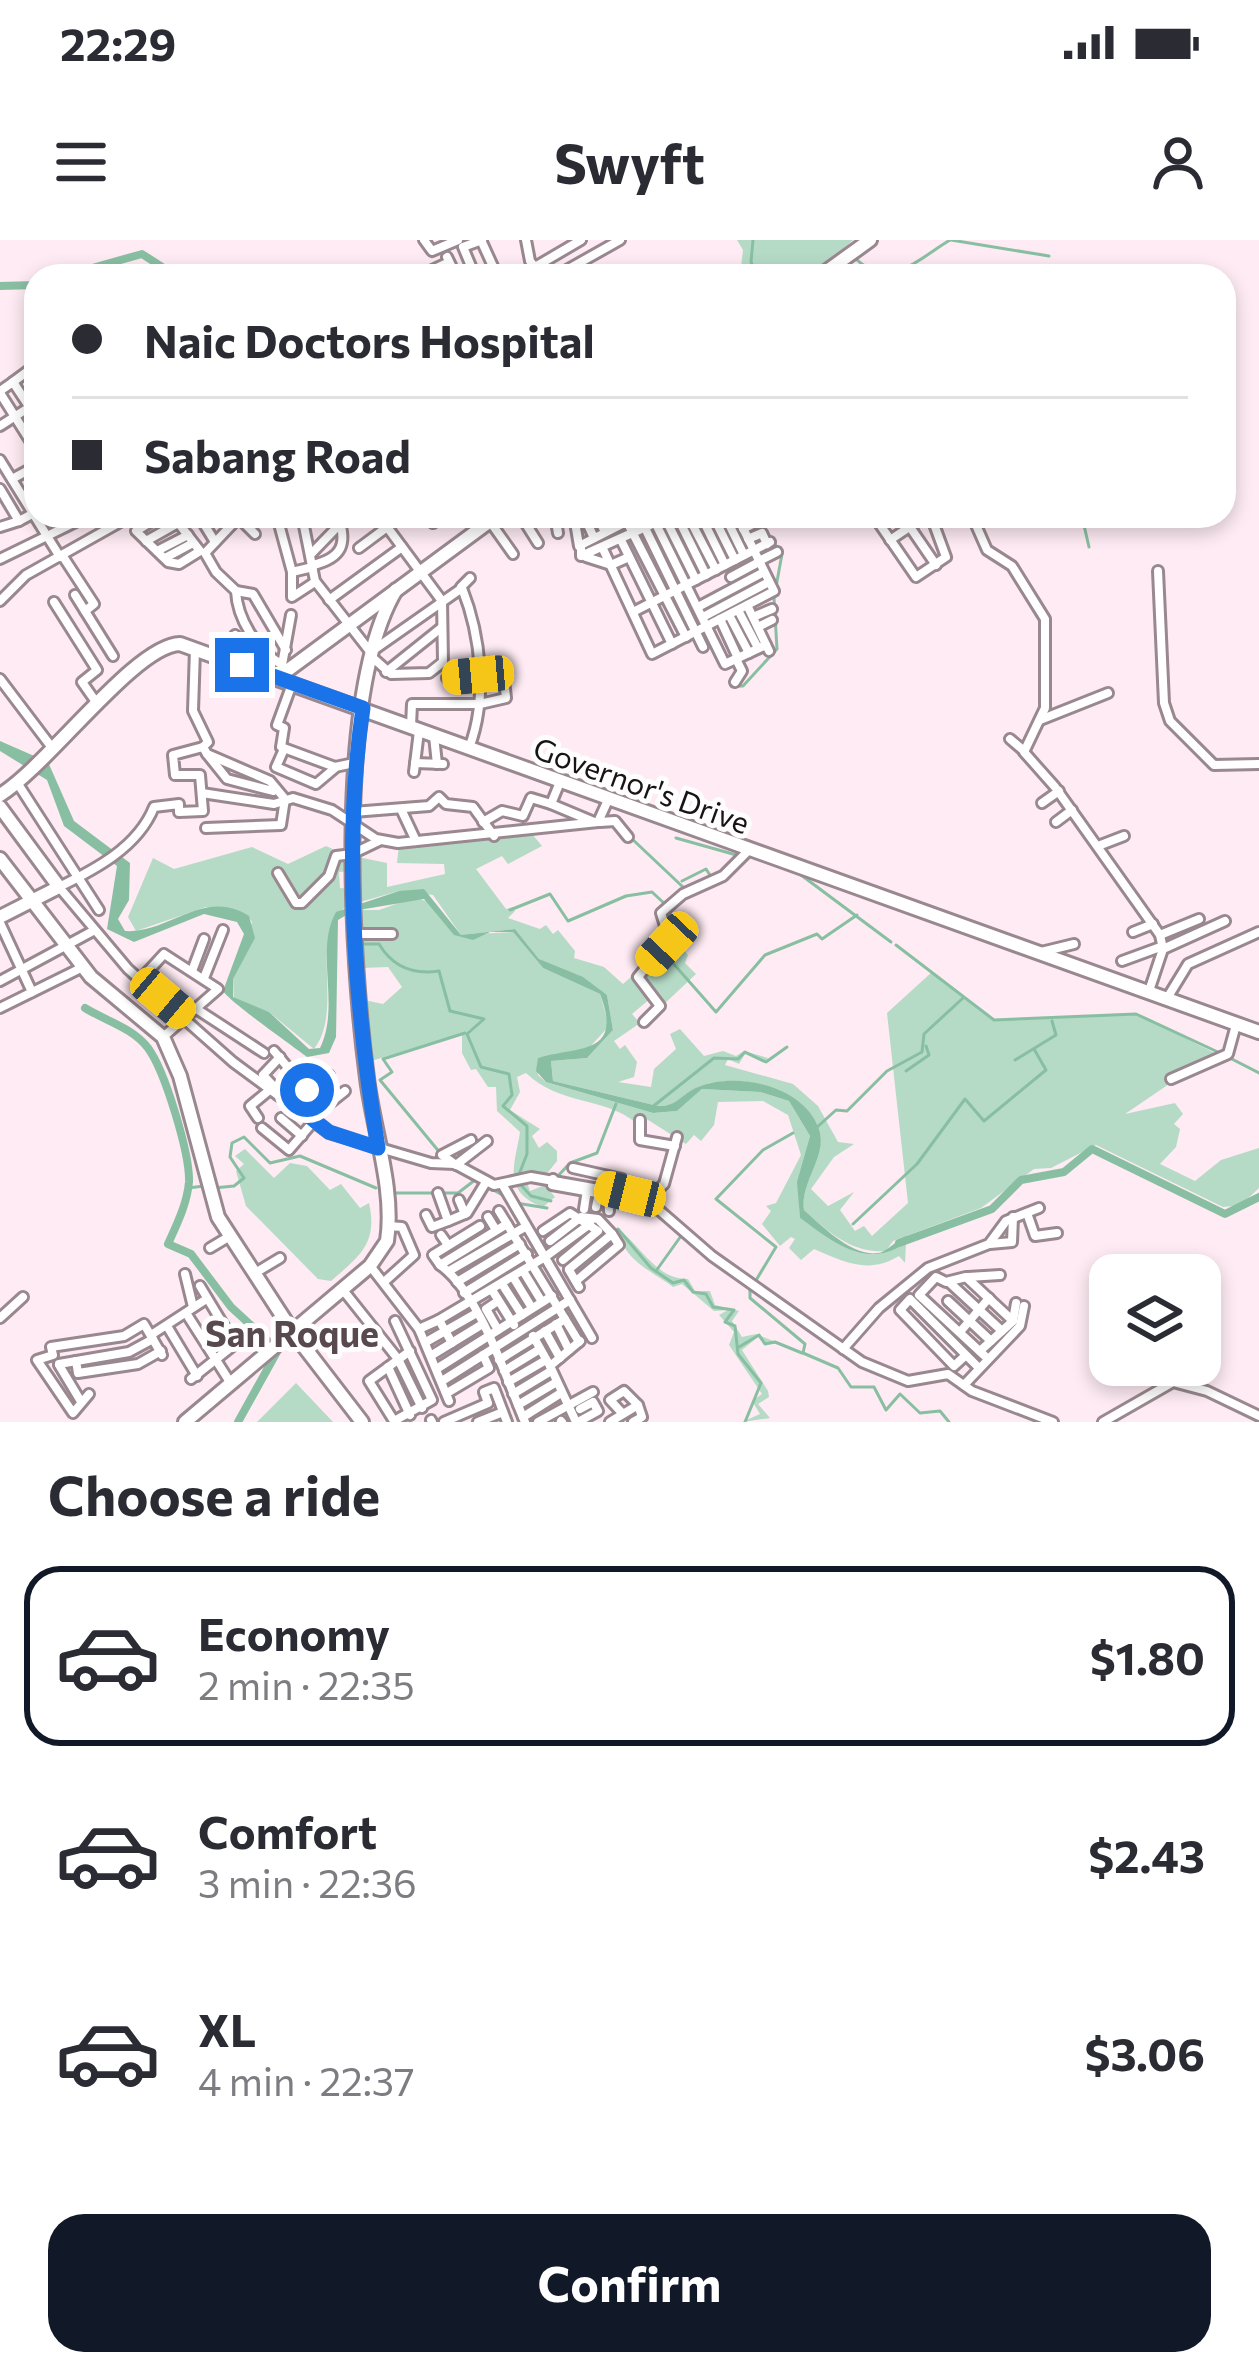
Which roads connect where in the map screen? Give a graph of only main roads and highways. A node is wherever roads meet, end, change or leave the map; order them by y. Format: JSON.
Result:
{"nodes":[{"id":1,"x":870,"y":240,"type":"edge"},
{"id":2,"x":837,"y":264,"type":"edge"},
{"id":3,"x":478,"y":528,"type":"edge"},
{"id":4,"x":396,"y":590,"type":"junction"},
{"id":5,"x":286,"y":673,"type":"junction"},
{"id":6,"x":363,"y":708,"type":"junction"},
{"id":7,"x":384,"y":716,"type":"junction"},
{"id":8,"x":359,"y":733,"type":"junction"},
{"id":9,"x":0,"y":795,"type":"edge"},
{"id":10,"x":0,"y":808,"type":"edge"},
{"id":11,"x":0,"y":859,"type":"edge"},
{"id":12,"x":32,"y":902,"type":"junction"},
{"id":13,"x":0,"y":920,"type":"edge"},
{"id":14,"x":1259,"y":1032,"type":"edge"},
{"id":15,"x":292,"y":1331,"type":"junction"},
{"id":16,"x":185,"y":1422,"type":"edge"},
{"id":17,"x":362,"y":1422,"type":"edge"}],
"edges":[{"from":1,"to":2,"type":"main road"},
{"from":3,"to":4,"type":"main road"},
{"from":4,"to":5,"type":"main road"},
{"from":4,"to":6,"type":"main road"},
{"from":5,"to":6,"type":"main road","name":"Governor's Drive"},
{"from":5,"to":9,"type":"main road"},
{"from":6,"to":7,"type":"main road","name":"Governor's Drive"},
{"from":6,"to":8,"type":"main road"},
{"from":7,"to":8,"type":"main road"},
{"from":7,"to":14,"type":"main road","name":"Governor's Drive"},
{"from":8,"to":15,"type":"main road"},
{"from":10,"to":12,"type":"main road"},
{"from":11,"to":12,"type":"main road"},
{"from":12,"to":13,"type":"main road"},
{"from":12,"to":15,"type":"main road"},
{"from":15,"to":16,"type":"main road"},
{"from":15,"to":17,"type":"main road"}]}
